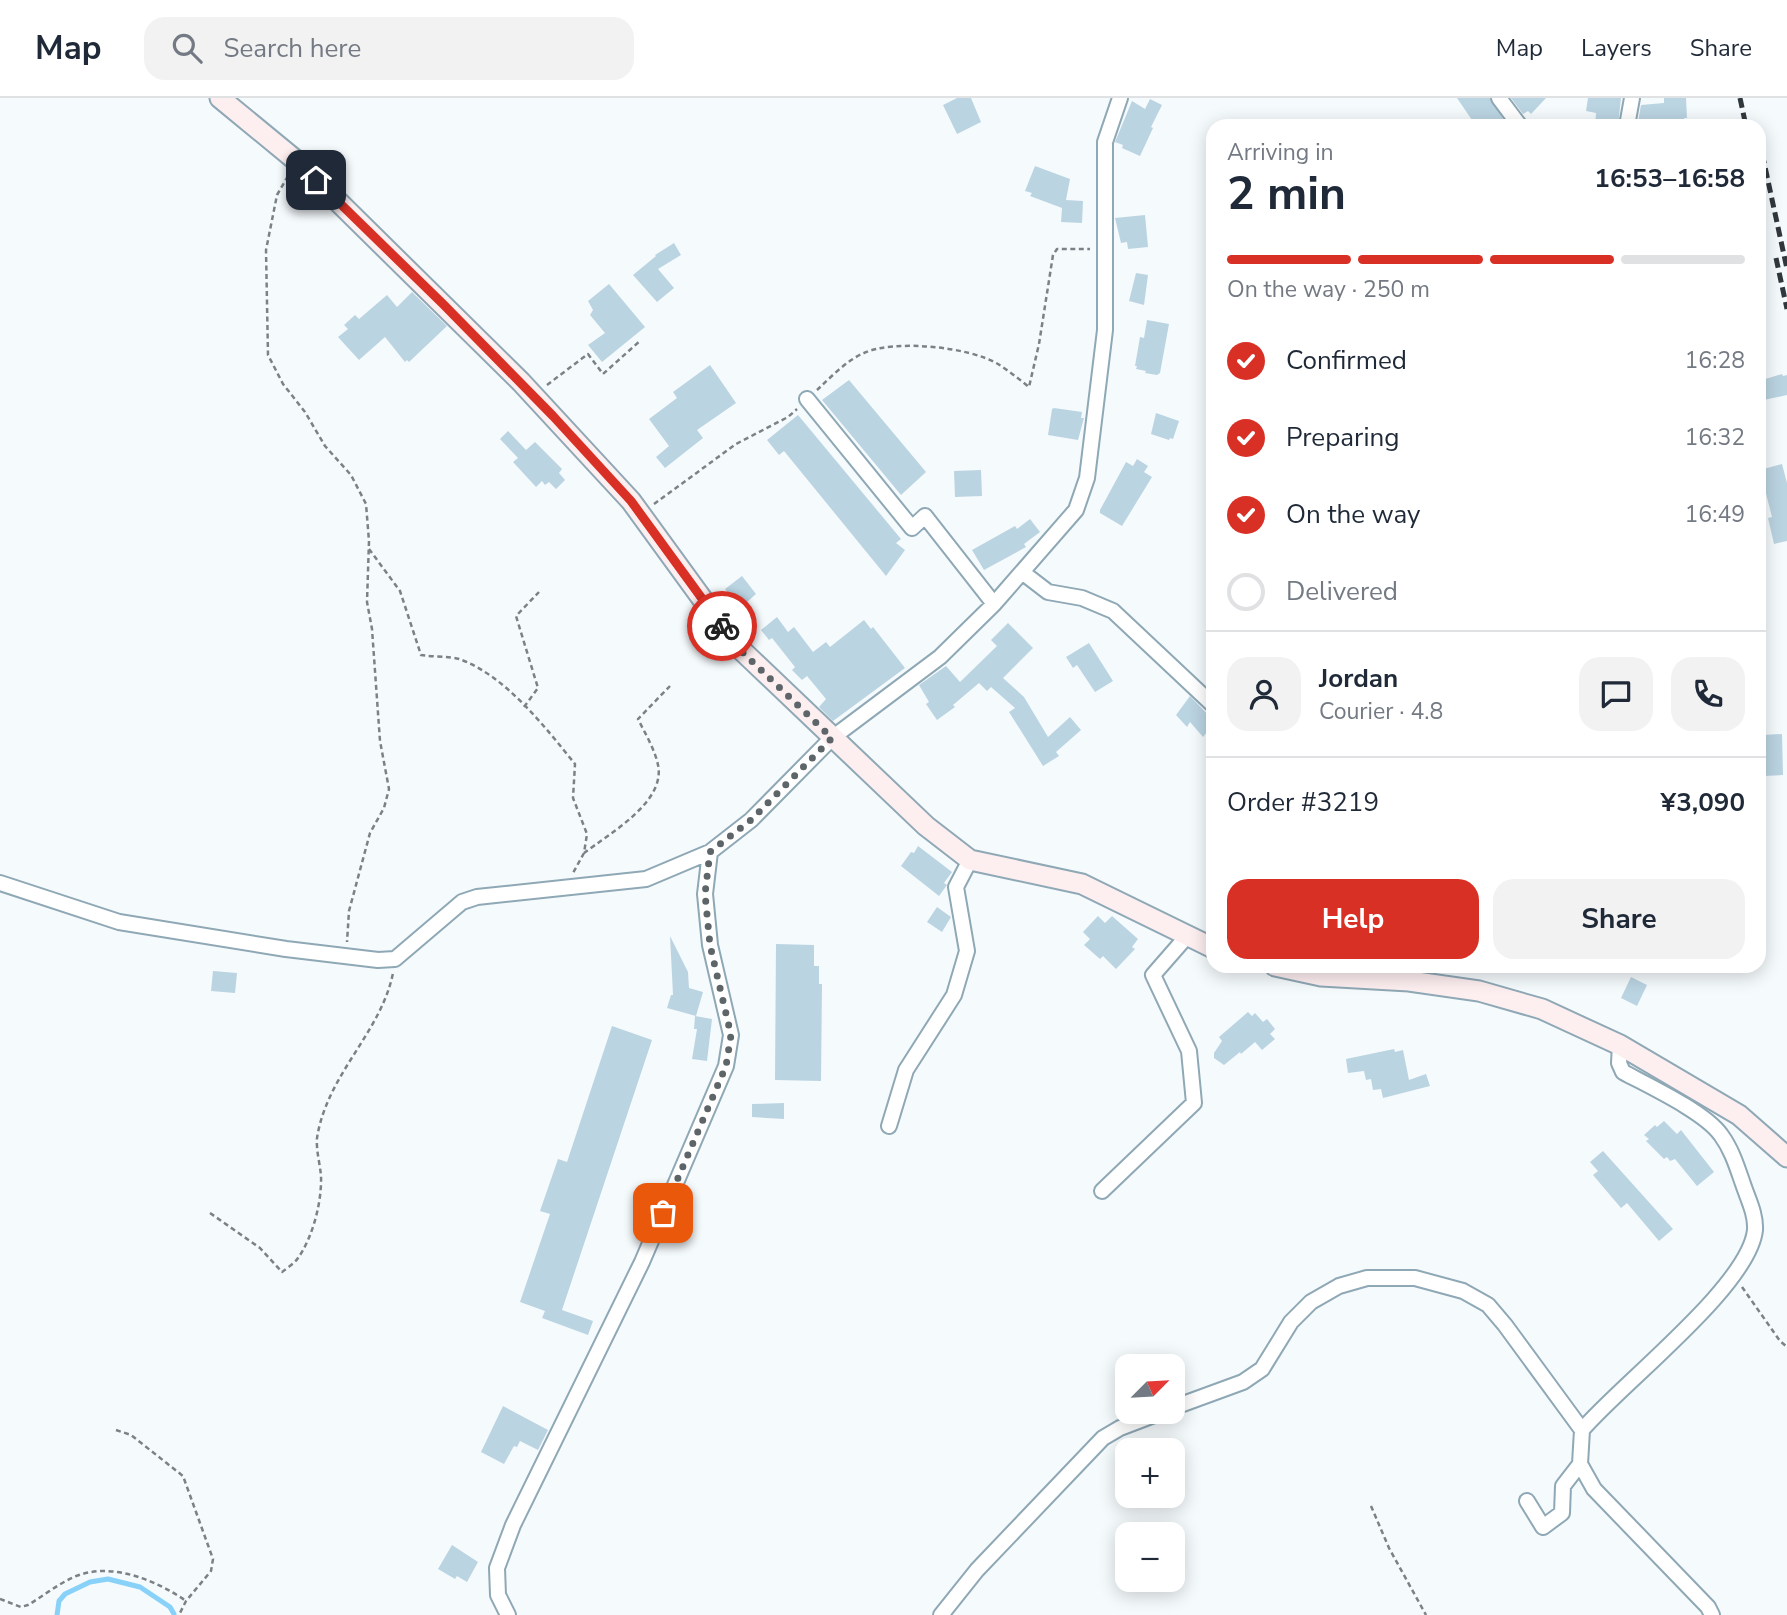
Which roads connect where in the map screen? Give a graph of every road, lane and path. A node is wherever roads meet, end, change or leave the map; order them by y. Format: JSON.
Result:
{"nodes":[{"id":1,"x":220,"y":98,"type":"edge"},
{"id":2,"x":1120,"y":98,"type":"edge"},
{"id":3,"x":1499,"y":98,"type":"edge"},
{"id":4,"x":1632,"y":98,"type":"edge"},
{"id":5,"x":1515,"y":119,"type":"edge"},
{"id":6,"x":1628,"y":119,"type":"edge"},
{"id":7,"x":299,"y":163,"type":"junction"},
{"id":8,"x":1105,"y":249,"type":"junction"},
{"id":9,"x":641,"y":340,"type":"dead end"},
{"id":10,"x":533,"y":395,"type":"junction"},
{"id":11,"x":807,"y":399,"type":"junction"},
{"id":12,"x":640,"y":514,"type":"junction"},
{"id":13,"x":369,"y":548,"type":"junction"},
{"id":14,"x":1022,"y":572,"type":"junction"},
{"id":15,"x":539,"y":592,"type":"dead end"},
{"id":16,"x":994,"y":604,"type":"junction"},
{"id":17,"x":670,"y":686,"type":"dead end"},
{"id":18,"x":1206,"y":698,"type":"edge"},
{"id":19,"x":524,"y":707,"type":"junction"},
{"id":20,"x":832,"y":738,"type":"junction"},
{"id":21,"x":710,"y":852,"type":"junction"},
{"id":22,"x":584,"y":853,"type":"junction"},
{"id":23,"x":970,"y":860,"type":"junction"},
{"id":24,"x":0,"y":883,"type":"edge"},
{"id":25,"x":564,"y":888,"type":"junction"},
{"id":26,"x":1188,"y":935,"type":"junction"},
{"id":27,"x":1206,"y":944,"type":"edge"},
{"id":28,"x":347,"y":957,"type":"junction"},
{"id":29,"x":395,"y":959,"type":"junction"},
{"id":30,"x":1340,"y":973,"type":"edge"},
{"id":31,"x":1620,"y":1045,"type":"junction"},
{"id":32,"x":889,"y":1126,"type":"dead end"},
{"id":33,"x":1787,"y":1157,"type":"edge"},
{"id":34,"x":1102,"y":1191,"type":"dead end"},
{"id":35,"x":210,"y":1213,"type":"dead end"},
{"id":36,"x":1734,"y":1275,"type":"junction"},
{"id":37,"x":1787,"y":1347,"type":"edge"},
{"id":38,"x":1185,"y":1403,"type":"edge"},
{"id":39,"x":1130,"y":1424,"type":"edge"},
{"id":40,"x":116,"y":1430,"type":"dead end"},
{"id":41,"x":1582,"y":1430,"type":"junction"},
{"id":42,"x":1580,"y":1464,"type":"junction"},
{"id":43,"x":1527,"y":1501,"type":"dead end"},
{"id":44,"x":1371,"y":1506,"type":"dead end"},
{"id":45,"x":0,"y":1600,"type":"edge"},
{"id":46,"x":186,"y":1601,"type":"junction"},
{"id":47,"x":179,"y":1615,"type":"edge"},
{"id":48,"x":508,"y":1615,"type":"edge"},
{"id":49,"x":941,"y":1615,"type":"edge"},
{"id":50,"x":1426,"y":1615,"type":"edge"},
{"id":51,"x":1712,"y":1615,"type":"edge"}],
"edges":[{"from":1,"to":7,"type":"main road"},
{"from":2,"to":8,"type":"street"},
{"from":3,"to":5,"type":"street"},
{"from":4,"to":6,"type":"street"},
{"from":7,"to":10,"type":"main road"},
{"from":7,"to":13,"type":"path"},
{"from":8,"to":11,"type":"path"},
{"from":8,"to":14,"type":"street"},
{"from":9,"to":10,"type":"path"},
{"from":10,"to":12,"type":"main road"},
{"from":11,"to":12,"type":"path"},
{"from":11,"to":16,"type":"street"},
{"from":12,"to":20,"type":"main road"},
{"from":13,"to":19,"type":"path"},
{"from":13,"to":28,"type":"path"},
{"from":14,"to":16,"type":"street"},
{"from":14,"to":18,"type":"street"},
{"from":15,"to":19,"type":"path"},
{"from":16,"to":20,"type":"street"},
{"from":17,"to":22,"type":"path"},
{"from":19,"to":22,"type":"path"},
{"from":20,"to":21,"type":"street"},
{"from":20,"to":23,"type":"main road"},
{"from":21,"to":25,"type":"street"},
{"from":21,"to":48,"type":"street"},
{"from":22,"to":25,"type":"path"},
{"from":23,"to":26,"type":"main road"},
{"from":23,"to":32,"type":"street"},
{"from":24,"to":28,"type":"street"},
{"from":25,"to":29,"type":"street"},
{"from":26,"to":27,"type":"main road"},
{"from":26,"to":34,"type":"street"},
{"from":28,"to":29,"type":"street"},
{"from":29,"to":35,"type":"path"},
{"from":30,"to":31,"type":"main road"},
{"from":31,"to":33,"type":"main road"},
{"from":31,"to":36,"type":"street"},
{"from":36,"to":37,"type":"path"},
{"from":36,"to":41,"type":"street"},
{"from":38,"to":41,"type":"street"},
{"from":39,"to":49,"type":"street"},
{"from":40,"to":46,"type":"path"},
{"from":41,"to":42,"type":"street"},
{"from":42,"to":43,"type":"street"},
{"from":42,"to":51,"type":"street"},
{"from":44,"to":50,"type":"path"},
{"from":45,"to":46,"type":"path"},
{"from":46,"to":47,"type":"path"}]}
